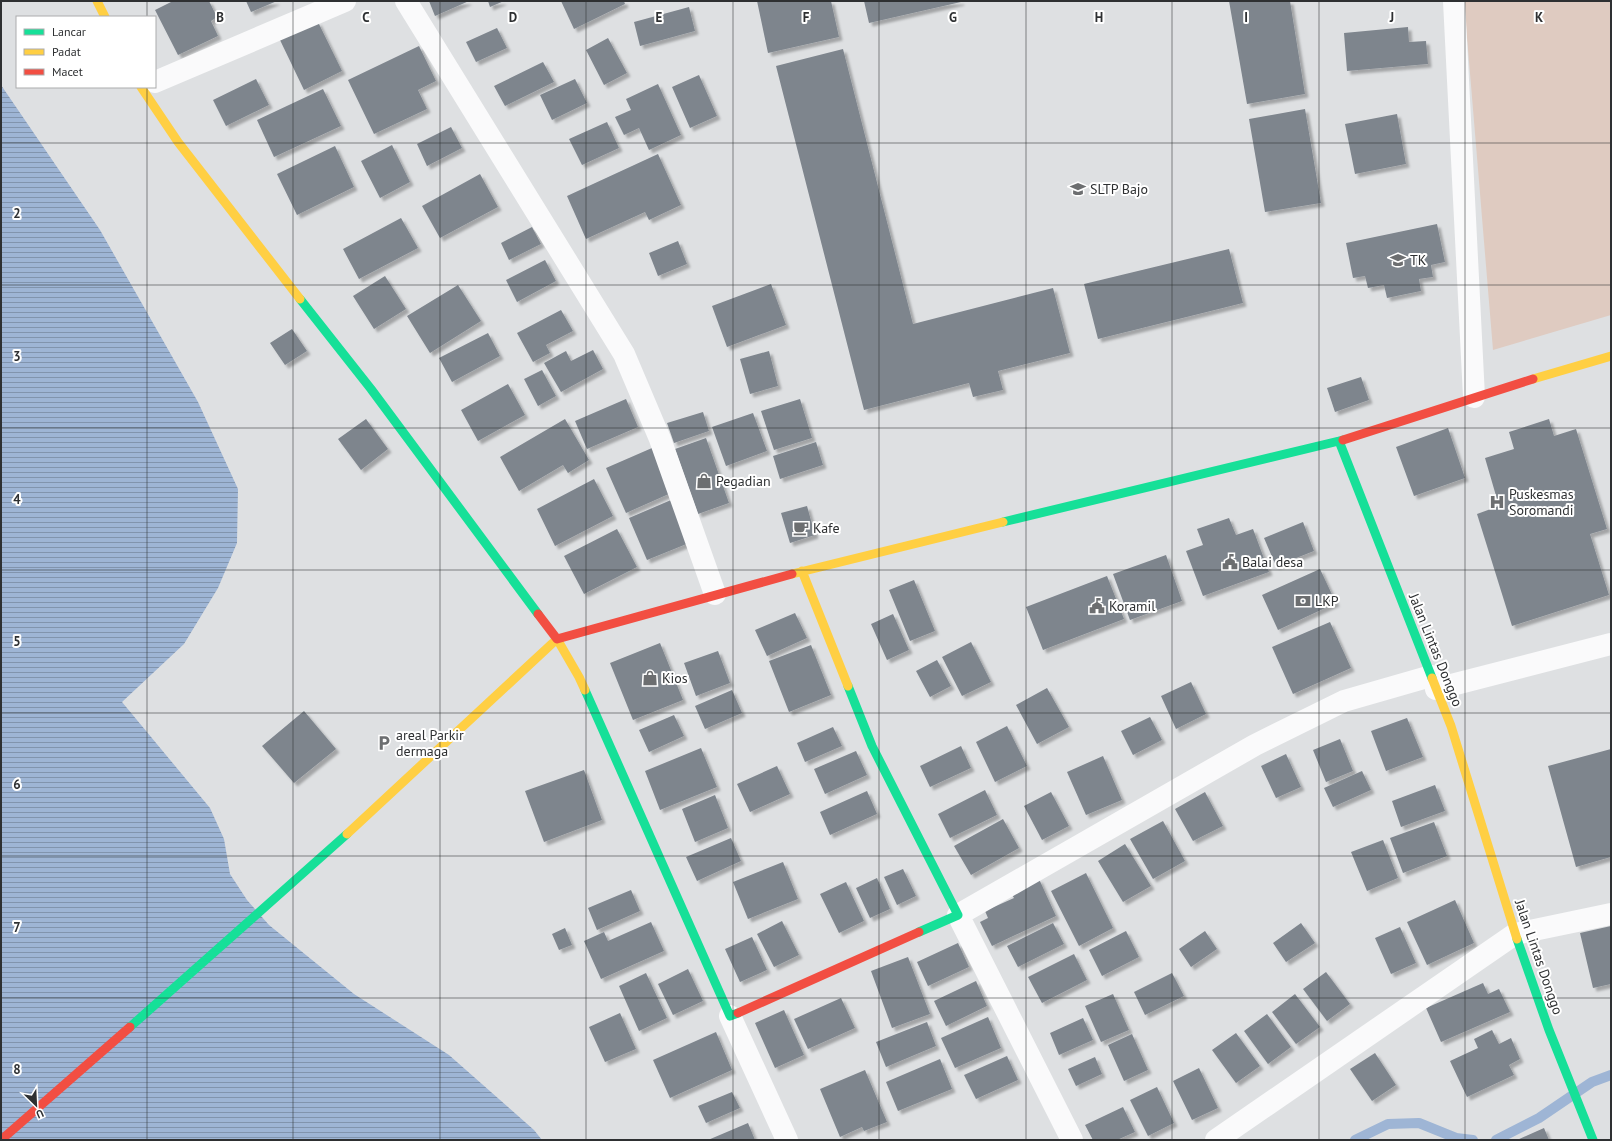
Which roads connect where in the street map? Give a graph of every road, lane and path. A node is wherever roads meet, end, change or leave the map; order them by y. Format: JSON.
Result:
{"nodes":[{"id":1,"x":97,"y":1,"type":"edge"},
{"id":2,"x":345,"y":1,"type":"edge"},
{"id":3,"x":406,"y":1,"type":"edge"},
{"id":4,"x":1454,"y":1,"type":"edge"},
{"id":5,"x":104,"y":16,"type":"edge"},
{"id":6,"x":156,"y":82,"type":"edge"},
{"id":7,"x":147,"y":88,"type":"edge"},
{"id":8,"x":1611,"y":356,"type":"edge"},
{"id":9,"x":1474,"y":397,"type":"junction"},
{"id":10,"x":1339,"y":441,"type":"junction"},
{"id":11,"x":802,"y":571,"type":"junction"},
{"id":12,"x":715,"y":594,"type":"junction"},
{"id":13,"x":557,"y":639,"type":"junction"},
{"id":14,"x":1611,"y":644,"type":"edge"},
{"id":15,"x":1433,"y":682,"type":"junction"},
{"id":16,"x":1611,"y":914,"type":"edge"},
{"id":17,"x":958,"y":915,"type":"junction"},
{"id":18,"x":1515,"y":934,"type":"junction"},
{"id":19,"x":730,"y":1016,"type":"junction"},
{"id":20,"x":1,"y":1140,"type":"edge"},
{"id":21,"x":787,"y":1140,"type":"edge"},
{"id":22,"x":1072,"y":1140,"type":"edge"},
{"id":23,"x":1216,"y":1140,"type":"edge"},
{"id":24,"x":1593,"y":1140,"type":"edge"}],
"edges":[{"from":1,"to":5,"type":"main road"},
{"from":2,"to":6,"type":"street"},
{"from":3,"to":12,"type":"street"},
{"from":4,"to":9,"type":"street"},
{"from":7,"to":13,"type":"main road"},
{"from":8,"to":9,"type":"main road"},
{"from":9,"to":10,"type":"main road"},
{"from":10,"to":11,"type":"main road"},
{"from":10,"to":15,"type":"main road","name":"Jalan Lintas Donggo"},
{"from":11,"to":12,"type":"main road"},
{"from":11,"to":17,"type":"main road"},
{"from":12,"to":13,"type":"main road"},
{"from":13,"to":19,"type":"main road"},
{"from":13,"to":20,"type":"main road"},
{"from":14,"to":15,"type":"street"},
{"from":15,"to":17,"type":"street"},
{"from":15,"to":18,"type":"main road","name":"Jalan Lintas Donggo"},
{"from":16,"to":18,"type":"street"},
{"from":17,"to":19,"type":"main road"},
{"from":17,"to":22,"type":"street"},
{"from":18,"to":23,"type":"street"},
{"from":18,"to":24,"type":"main road","name":"Jalan Lintas Donggo"},
{"from":19,"to":21,"type":"street"}]}
